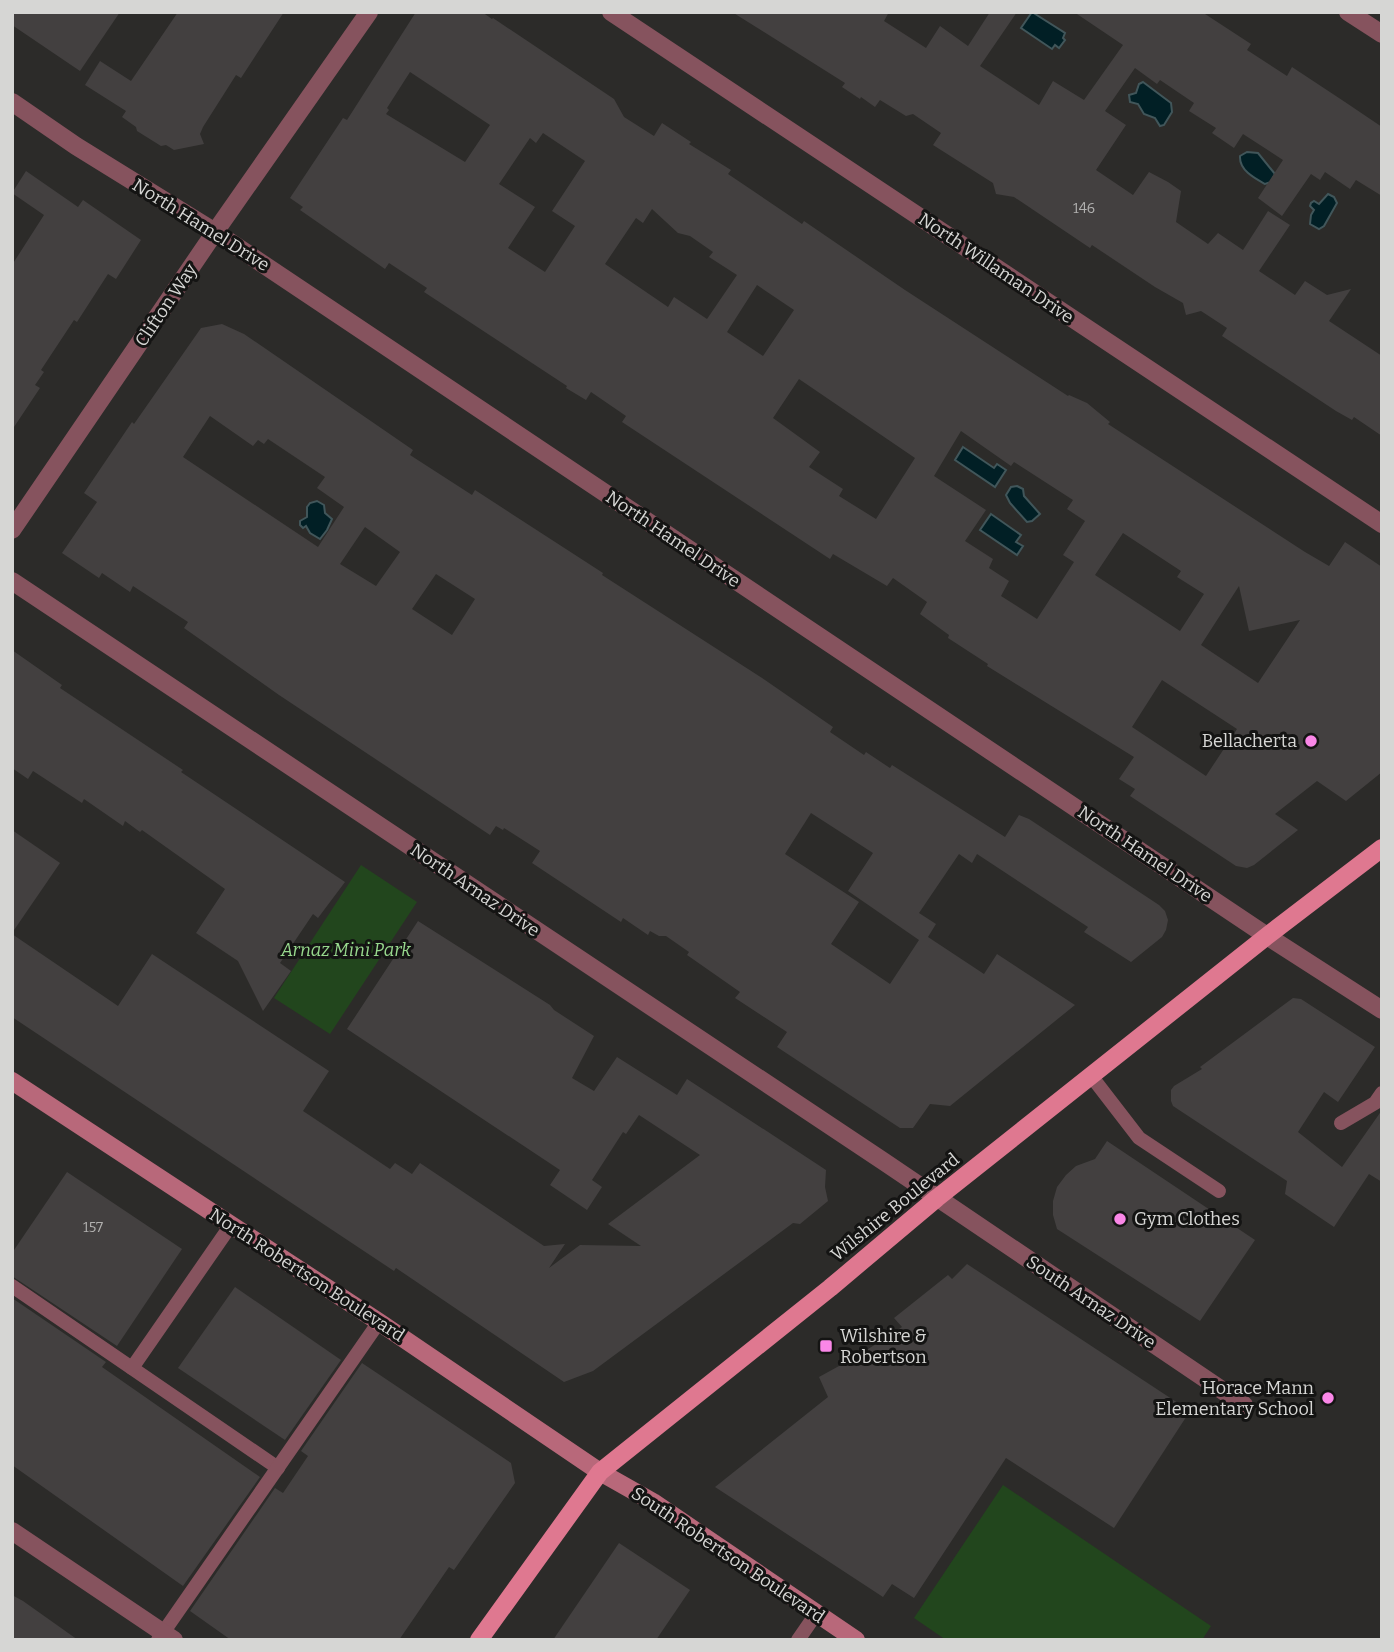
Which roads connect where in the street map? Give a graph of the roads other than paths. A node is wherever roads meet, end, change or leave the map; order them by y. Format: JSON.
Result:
{"nodes":[{"id":1,"x":369,"y":12,"type":"edge"},
{"id":2,"x":611,"y":12,"type":"edge"},
{"id":3,"x":1348,"y":12,"type":"edge"},
{"id":4,"x":1382,"y":34,"type":"edge"},
{"id":5,"x":12,"y":103,"type":"edge"},
{"id":6,"x":215,"y":232,"type":"junction"},
{"id":7,"x":1382,"y":524,"type":"edge"},
{"id":8,"x":12,"y":530,"type":"edge"},
{"id":9,"x":12,"y":581,"type":"edge"},
{"id":10,"x":1382,"y":848,"type":"edge"},
{"id":11,"x":1267,"y":936,"type":"junction"},
{"id":12,"x":1382,"y":1010,"type":"edge"},
{"id":13,"x":1092,"y":1077,"type":"junction"},
{"id":14,"x":12,"y":1081,"type":"edge"},
{"id":15,"x":1382,"y":1093,"type":"edge"},
{"id":16,"x":1341,"y":1123,"type":"dead end"},
{"id":17,"x":1219,"y":1191,"type":"dead end"},
{"id":18,"x":937,"y":1198,"type":"junction"},
{"id":19,"x":231,"y":1225,"type":"junction"},
{"id":20,"x":12,"y":1286,"type":"edge"},
{"id":21,"x":379,"y":1322,"type":"junction"},
{"id":22,"x":132,"y":1368,"type":"junction"},
{"id":23,"x":1244,"y":1405,"type":"dead end"},
{"id":24,"x":278,"y":1468,"type":"junction"},
{"id":25,"x":600,"y":1472,"type":"junction"},
{"id":26,"x":12,"y":1531,"type":"edge"},
{"id":27,"x":816,"y":1614,"type":"junction"},
{"id":28,"x":165,"y":1637,"type":"edge"},
{"id":29,"x":479,"y":1640,"type":"edge"},
{"id":30,"x":798,"y":1640,"type":"edge"},
{"id":31,"x":856,"y":1640,"type":"edge"}],
"edges":[{"from":1,"to":6,"type":"street","name":"Clifton Way"},
{"from":2,"to":7,"type":"street","name":"North Willaman Drive"},
{"from":3,"to":4,"type":"street"},
{"from":5,"to":6,"type":"street","name":"North Hamel Drive"},
{"from":6,"to":8,"type":"street","name":"Clifton Way"},
{"from":6,"to":11,"type":"street","name":"North Hamel Drive"},
{"from":9,"to":18,"type":"street","name":"North Arnaz Drive"},
{"from":10,"to":11,"type":"main road","name":"Wilshire Boulevard"},
{"from":11,"to":12,"type":"street","name":"North Hamel Drive"},
{"from":11,"to":13,"type":"main road","name":"Wilshire Boulevard"},
{"from":13,"to":17,"type":"lane"},
{"from":13,"to":18,"type":"main road","name":"Wilshire Boulevard"},
{"from":14,"to":19,"type":"main road","name":"North Robertson Boulevard"},
{"from":15,"to":16,"type":"lane"},
{"from":18,"to":23,"type":"street","name":"South Arnaz Drive"},
{"from":18,"to":25,"type":"main road","name":"Wilshire Boulevard"},
{"from":19,"to":21,"type":"main road","name":"North Robertson Boulevard"},
{"from":19,"to":22,"type":"lane"},
{"from":20,"to":22,"type":"lane"},
{"from":21,"to":24,"type":"lane"},
{"from":21,"to":25,"type":"main road","name":"North Robertson Boulevard"},
{"from":22,"to":24,"type":"lane"},
{"from":24,"to":28,"type":"lane"},
{"from":25,"to":27,"type":"main road","name":"South Robertson Boulevard"},
{"from":25,"to":29,"type":"main road","name":"Wilshire Boulevard"},
{"from":26,"to":28,"type":"street"},
{"from":27,"to":30,"type":"lane"},
{"from":27,"to":31,"type":"main road","name":"South Robertson Boulevard"}]}
